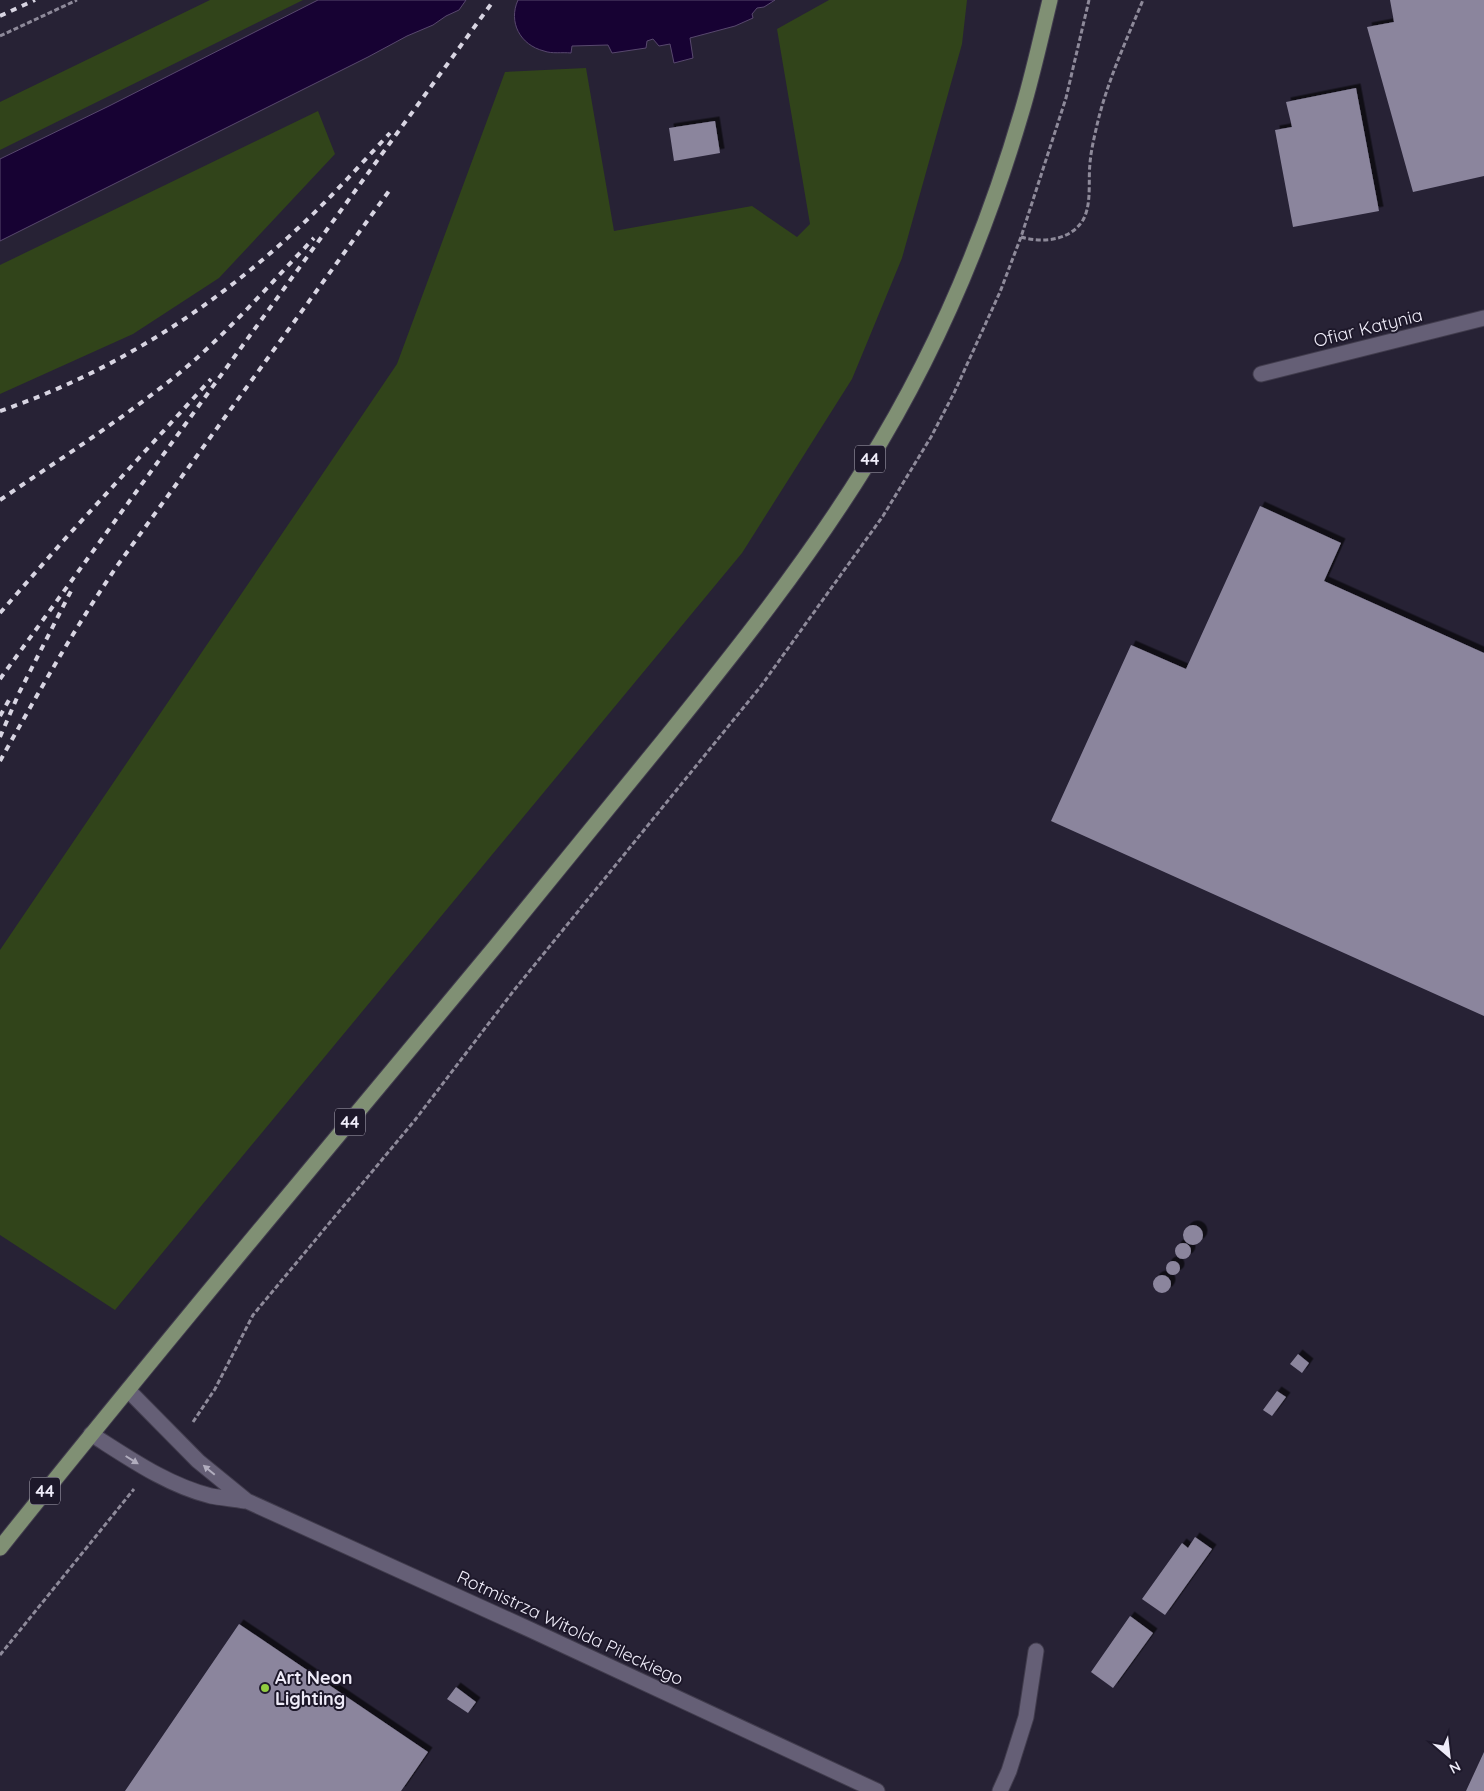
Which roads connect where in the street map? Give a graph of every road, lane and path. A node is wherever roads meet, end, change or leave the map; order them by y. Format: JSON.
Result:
{"nodes":[{"id":1,"x":77,"y":0,"type":"edge"},
{"id":2,"x":1050,"y":0,"type":"edge"},
{"id":3,"x":1143,"y":0,"type":"edge"},
{"id":4,"x":0,"y":36,"type":"edge"},
{"id":5,"x":1022,"y":237,"type":"dead end"},
{"id":6,"x":1484,"y":318,"type":"edge"},
{"id":7,"x":1262,"y":374,"type":"dead end"},
{"id":8,"x":128,"y":1390,"type":"junction"},
{"id":9,"x":91,"y":1434,"type":"junction"},
{"id":10,"x":139,"y":1483,"type":"dead end"},
{"id":11,"x":247,"y":1501,"type":"junction"},
{"id":12,"x":0,"y":1548,"type":"edge"},
{"id":13,"x":1036,"y":1651,"type":"dead end"},
{"id":14,"x":0,"y":1655,"type":"edge"},
{"id":15,"x":877,"y":1791,"type":"edge"},
{"id":16,"x":1000,"y":1791,"type":"edge"}],
"edges":[{"from":1,"to":4,"type":"path"},
{"from":2,"to":8,"type":"main road","number":"44"},
{"from":3,"to":5,"type":"path"},
{"from":6,"to":7,"type":"street","name":"Ofiar Katynia"},
{"from":8,"to":9,"type":"main road","number":"44"},
{"from":11,"to":8,"type":"street","name":"Rotmistrza Witolda Pileckiego","one_way":true},
{"from":9,"to":11,"type":"street","name":"Rotmistrza Witolda Pileckiego","one_way":true},
{"from":9,"to":12,"type":"main road","number":"44"},
{"from":10,"to":14,"type":"path"},
{"from":11,"to":15,"type":"street","name":"Rotmistrza Witolda Pileckiego"},
{"from":13,"to":16,"type":"street"}]}
